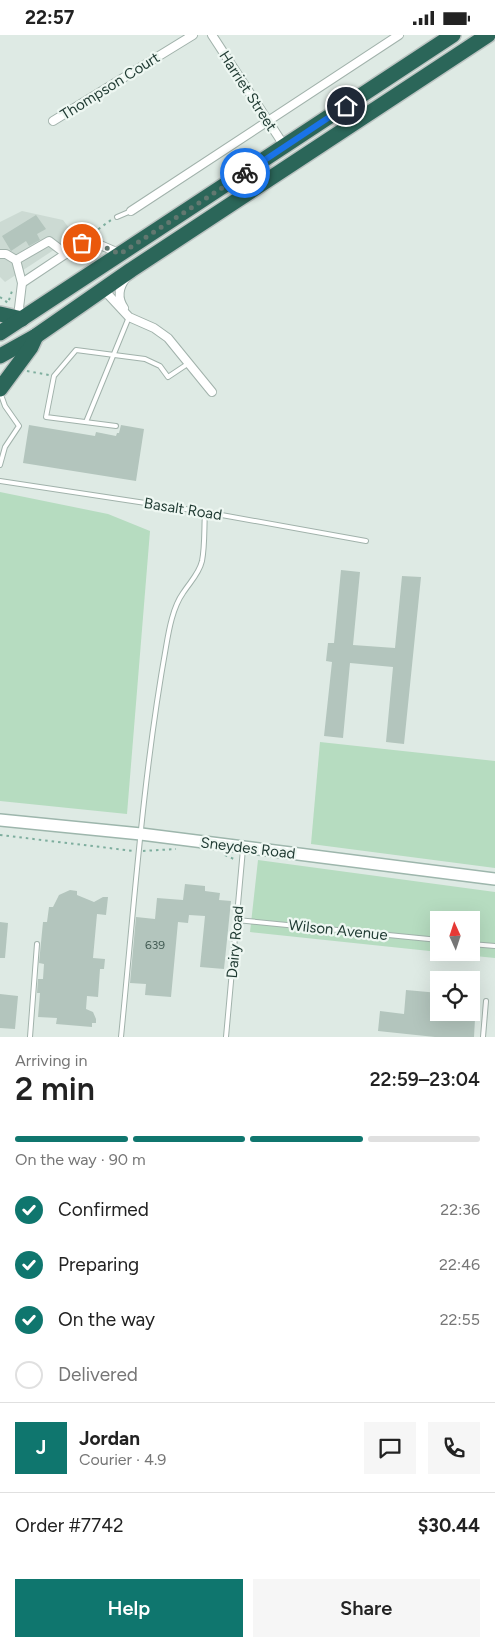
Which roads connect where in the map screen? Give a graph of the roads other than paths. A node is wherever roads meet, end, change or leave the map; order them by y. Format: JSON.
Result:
{"nodes":[{"id":1,"x":193,"y":35,"type":"edge"},
{"id":2,"x":212,"y":35,"type":"edge"},
{"id":3,"x":399,"y":35,"type":"edge"},
{"id":4,"x":453,"y":35,"type":"edge"},
{"id":5,"x":488,"y":35,"type":"edge"},
{"id":6,"x":53,"y":121,"type":"dead end"},
{"id":7,"x":268,"y":121,"type":"junction"},
{"id":8,"x":284,"y":147,"type":"junction"},
{"id":9,"x":294,"y":163,"type":"junction"},
{"id":10,"x":132,"y":211,"type":"joint"},
{"id":11,"x":117,"y":217,"type":"road end"},
{"id":12,"x":0,"y":254,"type":"edge"},
{"id":13,"x":66,"y":254,"type":"junction"},
{"id":14,"x":120,"y":254,"type":"junction"},
{"id":15,"x":16,"y":260,"type":"junction"},
{"id":16,"x":131,"y":270,"type":"junction"},
{"id":17,"x":99,"y":279,"type":"junction"},
{"id":18,"x":22,"y":283,"type":"junction"},
{"id":19,"x":4,"y":309,"type":"edge"},
{"id":20,"x":129,"y":317,"type":"junction"},
{"id":21,"x":22,"y":319,"type":"junction"},
{"id":22,"x":0,"y":333,"type":"edge"},
{"id":23,"x":36,"y":336,"type":"junction"},
{"id":24,"x":114,"y":354,"type":"junction"},
{"id":25,"x":0,"y":356,"type":"edge"},
{"id":26,"x":189,"y":363,"type":"junction"},
{"id":27,"x":212,"y":392,"type":"dead end"},
{"id":28,"x":1,"y":394,"type":"edge"},
{"id":29,"x":86,"y":422,"type":"junction"},
{"id":30,"x":116,"y":426,"type":"dead end"},
{"id":31,"x":0,"y":465,"type":"edge"},
{"id":32,"x":0,"y":481,"type":"edge"},
{"id":33,"x":205,"y":512,"type":"junction"},
{"id":34,"x":366,"y":541,"type":"dead end"},
{"id":35,"x":0,"y":820,"type":"edge"},
{"id":36,"x":141,"y":834,"type":"junction"},
{"id":37,"x":244,"y":847,"type":"junction"},
{"id":38,"x":495,"y":879,"type":"edge"},
{"id":39,"x":237,"y":920,"type":"junction"},
{"id":40,"x":430,"y":939,"type":"edge"},
{"id":41,"x":37,"y":944,"type":"dead end"},
{"id":42,"x":480,"y":945,"type":"edge"},
{"id":43,"x":495,"y":946,"type":"edge"},
{"id":44,"x":486,"y":1001,"type":"dead end"},
{"id":45,"x":30,"y":1037,"type":"edge"},
{"id":46,"x":121,"y":1037,"type":"edge"},
{"id":47,"x":226,"y":1037,"type":"edge"},
{"id":48,"x":483,"y":1037,"type":"edge"}],
"edges":[{"from":1,"to":6,"type":"street","name":"Thompson Court"},
{"from":2,"to":7,"type":"street","name":"Harriet Street"},
{"from":3,"to":7,"type":"street"},
{"from":4,"to":8,"type":"highway"},
{"from":5,"to":9,"type":"highway"},
{"from":7,"to":8,"type":"street","name":"Harriet Street"},
{"from":7,"to":10,"type":"street"},
{"from":8,"to":9,"type":"highway"},
{"from":8,"to":14,"type":"highway"},
{"from":9,"to":16,"type":"highway"},
{"from":10,"to":11,"type":"lane"},
{"from":12,"to":15,"type":"street"},
{"from":13,"to":14,"type":"street"},
{"from":13,"to":15,"type":"street"},
{"from":13,"to":18,"type":"street"},
{"from":14,"to":17,"type":"highway"},
{"from":15,"to":18,"type":"street"},
{"from":16,"to":17,"type":"highway"},
{"from":16,"to":20,"type":"street"},
{"from":17,"to":20,"type":"street"},
{"from":17,"to":21,"type":"highway"},
{"from":17,"to":23,"type":"highway"},
{"from":18,"to":21,"type":"street"},
{"from":19,"to":21,"type":"highway"},
{"from":20,"to":24,"type":"lane"},
{"from":20,"to":26,"type":"street"},
{"from":21,"to":22,"type":"highway"},
{"from":23,"to":25,"type":"highway"},
{"from":23,"to":28,"type":"highway"},
{"from":24,"to":26,"type":"lane"},
{"from":24,"to":29,"type":"lane"},
{"from":24,"to":29,"type":"lane"},
{"from":26,"to":27,"type":"street"},
{"from":28,"to":31,"type":"lane"},
{"from":29,"to":30,"type":"lane"},
{"from":32,"to":33,"type":"lane","name":"Basalt Road"},
{"from":33,"to":34,"type":"lane","name":"Basalt Road"},
{"from":33,"to":36,"type":"lane"},
{"from":35,"to":36,"type":"main road","name":"Sneydes Road"},
{"from":36,"to":37,"type":"main road","name":"Sneydes Road"},
{"from":36,"to":46,"type":"lane"},
{"from":37,"to":38,"type":"main road","name":"Sneydes Road"},
{"from":37,"to":39,"type":"lane","name":"Dairy Road"},
{"from":39,"to":40,"type":"lane","name":"Wilson Avenue"},
{"from":39,"to":47,"type":"lane","name":"Dairy Road"},
{"from":41,"to":45,"type":"lane"},
{"from":42,"to":43,"type":"lane"},
{"from":44,"to":48,"type":"lane"}]}
